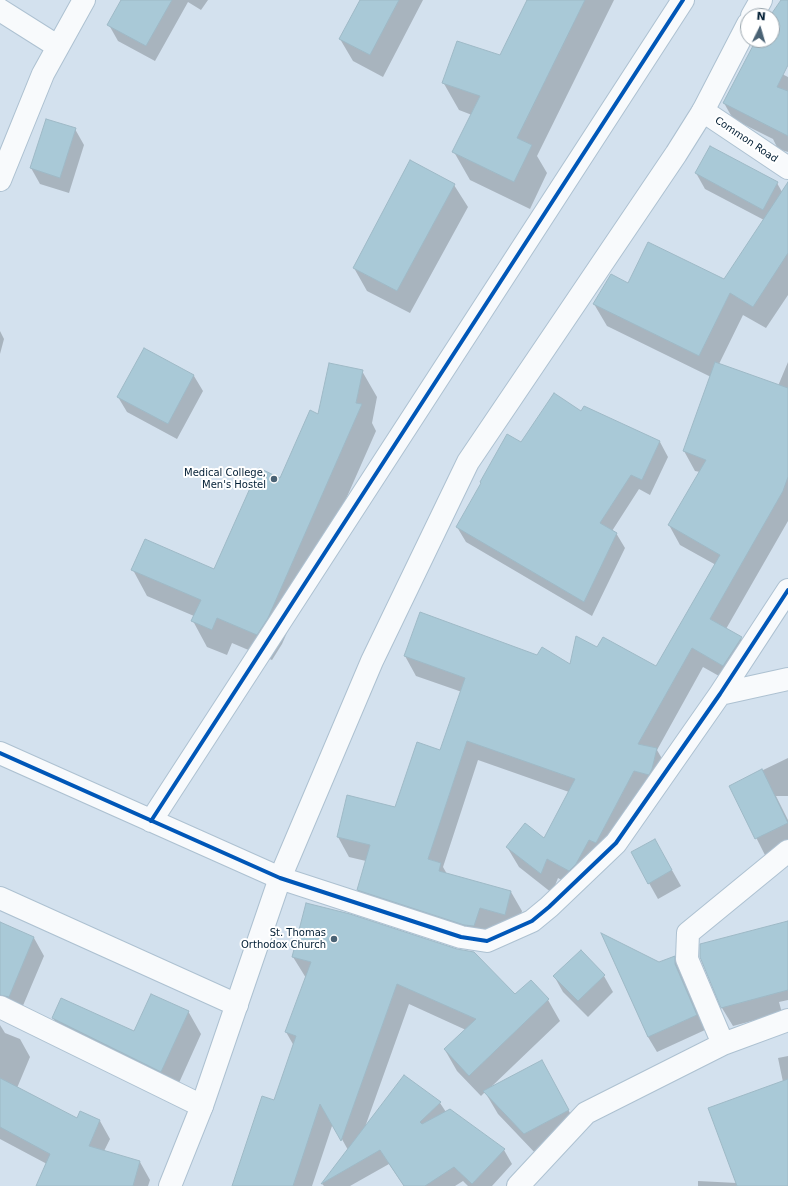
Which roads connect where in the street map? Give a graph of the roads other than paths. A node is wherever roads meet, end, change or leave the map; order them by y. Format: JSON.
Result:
{"nodes":[{"id":1,"x":84,"y":0,"type":"edge"},
{"id":2,"x":683,"y":0,"type":"edge"},
{"id":3,"x":0,"y":10,"type":"edge"},
{"id":4,"x":740,"y":39,"type":"edge"},
{"id":5,"x":57,"y":46,"type":"junction"},
{"id":6,"x":703,"y":111,"type":"junction"},
{"id":7,"x":788,"y":168,"type":"edge"},
{"id":8,"x":0,"y":180,"type":"edge"},
{"id":9,"x":788,"y":590,"type":"edge"},
{"id":10,"x":788,"y":679,"type":"edge"},
{"id":11,"x":720,"y":694,"type":"junction"},
{"id":12,"x":0,"y":753,"type":"edge"},
{"id":13,"x":152,"y":821,"type":"junction"},
{"id":14,"x":788,"y":852,"type":"edge"},
{"id":15,"x":280,"y":878,"type":"junction"},
{"id":16,"x":0,"y":898,"type":"edge"},
{"id":17,"x":237,"y":1005,"type":"junction"},
{"id":18,"x":0,"y":1007,"type":"edge"},
{"id":19,"x":788,"y":1020,"type":"edge"},
{"id":20,"x":723,"y":1044,"type":"junction"},
{"id":21,"x":202,"y":1106,"type":"junction"},
{"id":22,"x":173,"y":1185,"type":"edge"},
{"id":23,"x":518,"y":1186,"type":"edge"}],
"edges":[{"from":1,"to":5,"type":"street"},
{"from":2,"to":13,"type":"street"},
{"from":3,"to":5,"type":"street"},
{"from":4,"to":6,"type":"street"},
{"from":5,"to":8,"type":"street"},
{"from":6,"to":7,"type":"street","name":"Common Road"},
{"from":6,"to":15,"type":"street"},
{"from":9,"to":11,"type":"street"},
{"from":10,"to":11,"type":"street"},
{"from":11,"to":15,"type":"street"},
{"from":12,"to":13,"type":"street"},
{"from":13,"to":15,"type":"street"},
{"from":14,"to":20,"type":"street"},
{"from":15,"to":17,"type":"street"},
{"from":16,"to":17,"type":"street"},
{"from":17,"to":21,"type":"street"},
{"from":18,"to":21,"type":"street"},
{"from":19,"to":20,"type":"street"},
{"from":20,"to":23,"type":"street"},
{"from":21,"to":22,"type":"street"}]}
